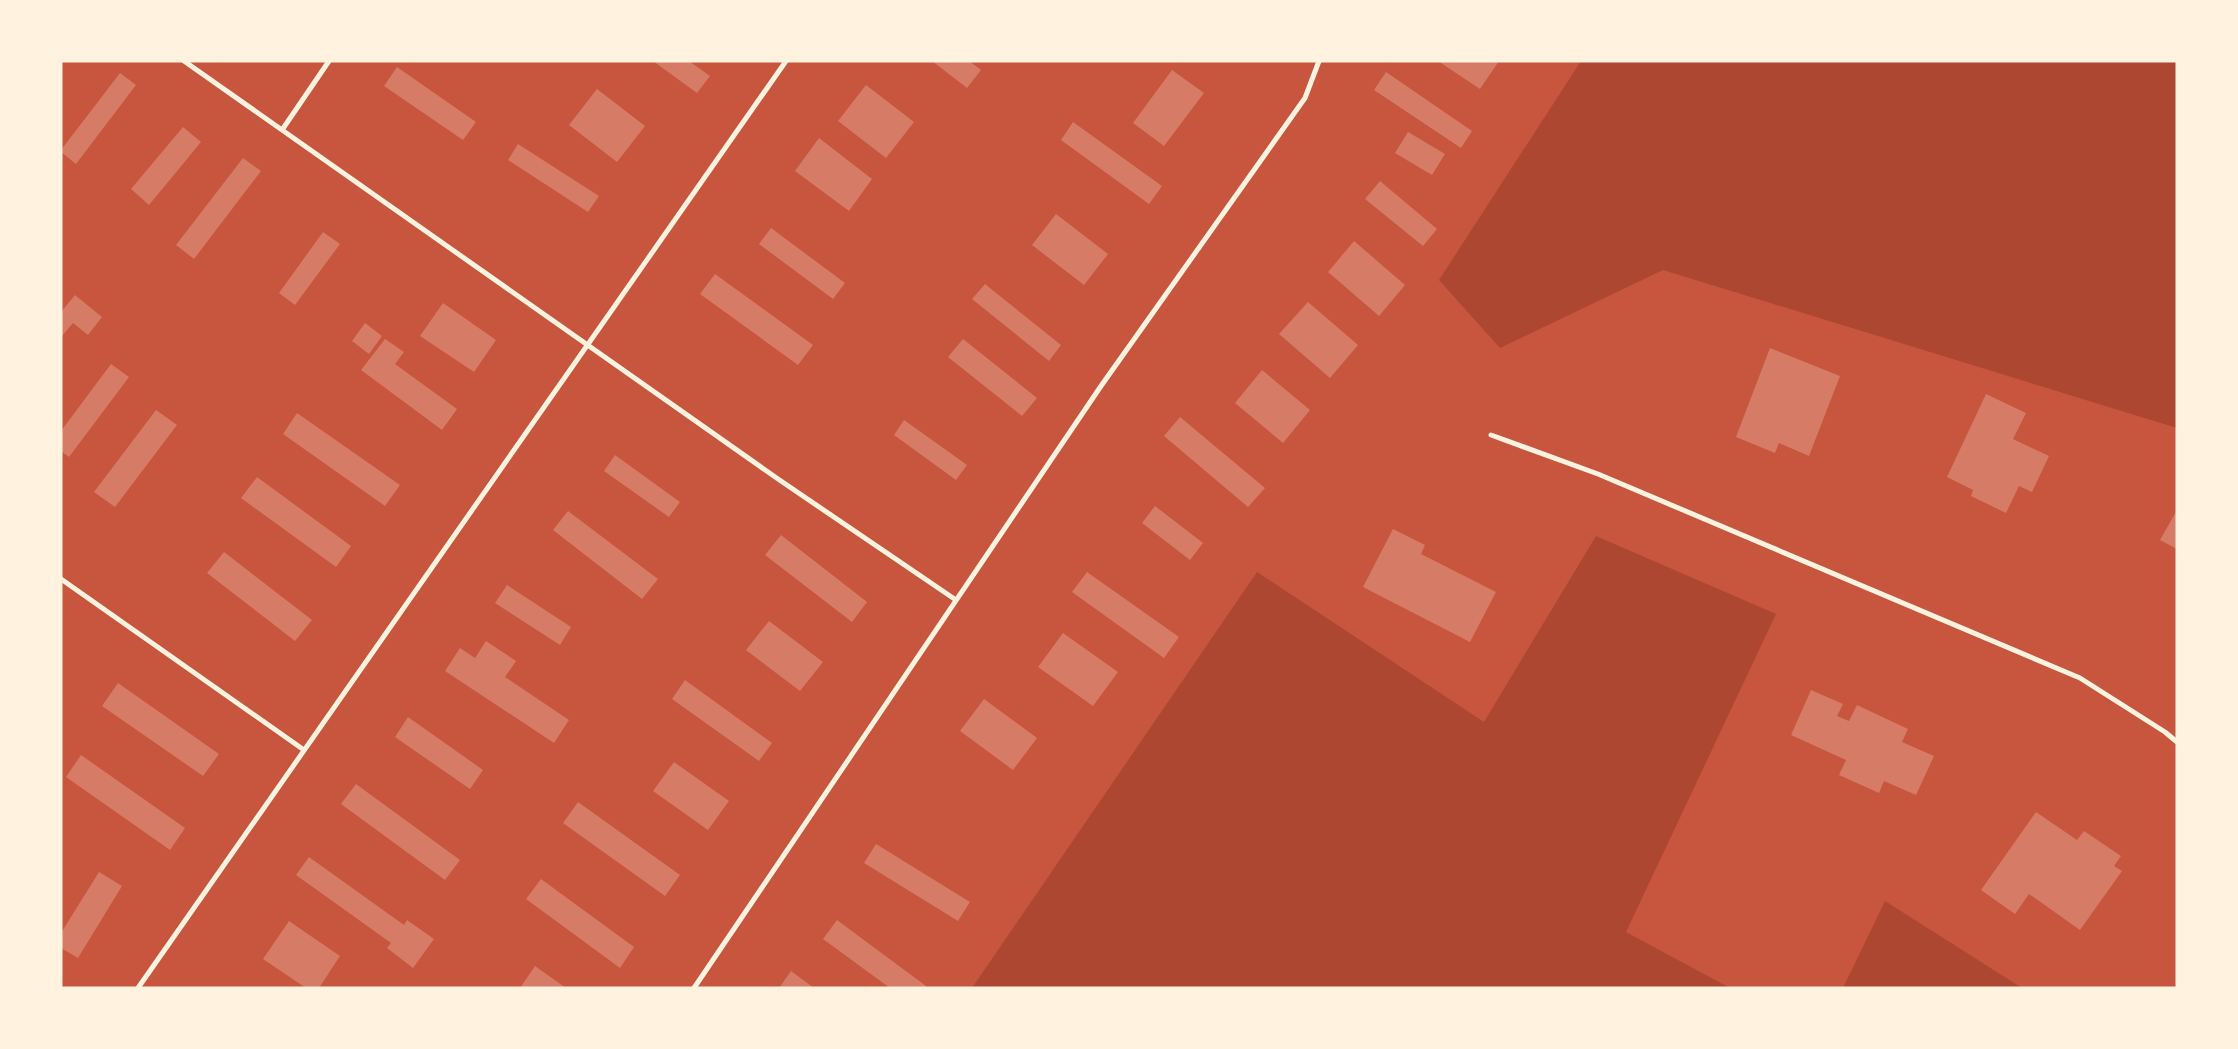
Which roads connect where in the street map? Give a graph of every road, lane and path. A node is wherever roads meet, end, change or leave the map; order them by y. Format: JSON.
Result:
{"nodes":[{"id":1,"x":184,"y":61,"type":"edge"},
{"id":2,"x":329,"y":61,"type":"edge"},
{"id":3,"x":786,"y":61,"type":"edge"},
{"id":4,"x":1319,"y":61,"type":"edge"},
{"id":5,"x":282,"y":130,"type":"junction"},
{"id":6,"x":588,"y":345,"type":"junction"},
{"id":7,"x":1491,"y":435,"type":"dead end"},
{"id":8,"x":61,"y":579,"type":"edge"},
{"id":9,"x":956,"y":600,"type":"junction"},
{"id":10,"x":2177,"y":742,"type":"edge"},
{"id":11,"x":304,"y":750,"type":"junction"},
{"id":12,"x":138,"y":988,"type":"edge"},
{"id":13,"x":694,"y":988,"type":"edge"}],
"edges":[{"from":1,"to":5,"type":"street"},
{"from":2,"to":5,"type":"street"},
{"from":3,"to":6,"type":"street"},
{"from":4,"to":9,"type":"street"},
{"from":5,"to":6,"type":"street"},
{"from":6,"to":9,"type":"street"},
{"from":6,"to":11,"type":"street"},
{"from":7,"to":10,"type":"street"},
{"from":8,"to":11,"type":"street"},
{"from":9,"to":13,"type":"street"},
{"from":11,"to":12,"type":"street"}]}
